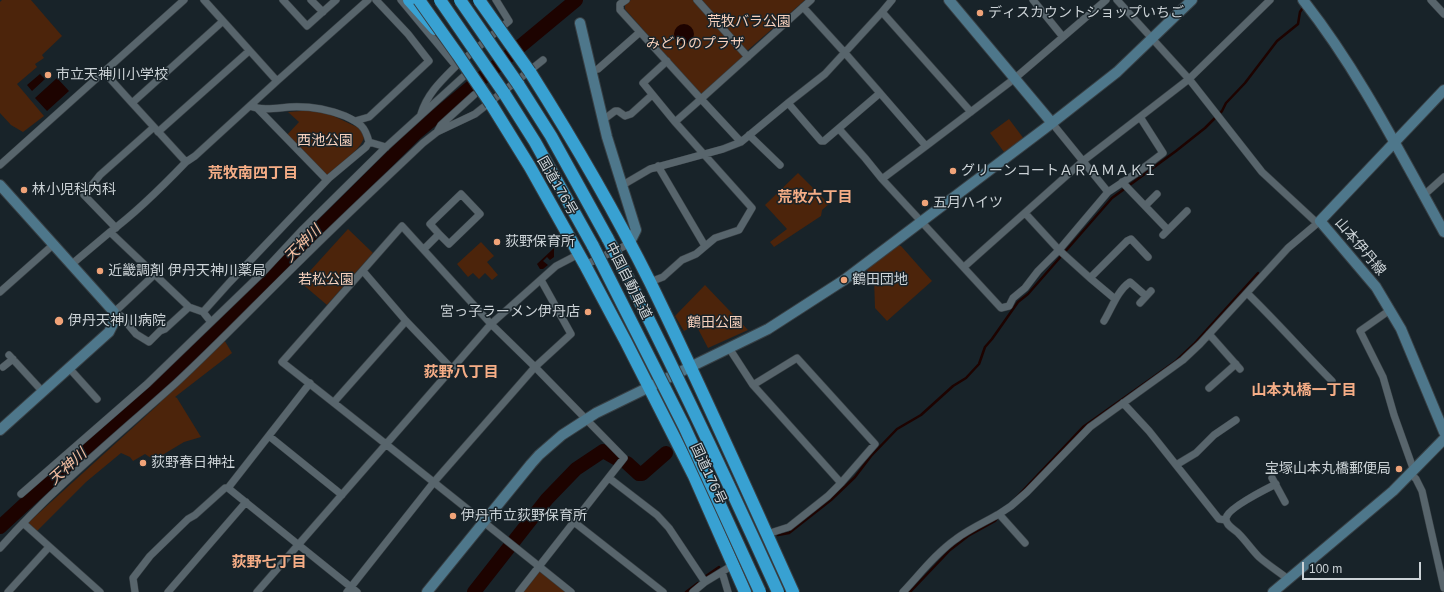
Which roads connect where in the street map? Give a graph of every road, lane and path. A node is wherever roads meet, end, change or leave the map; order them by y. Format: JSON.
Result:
{"nodes":[{"id":1,"x":184,"y":0,"type":"edge"},
{"id":2,"x":204,"y":0,"type":"edge"},
{"id":3,"x":283,"y":0,"type":"edge"},
{"id":4,"x":311,"y":0,"type":"edge"},
{"id":5,"x":336,"y":0,"type":"edge"},
{"id":6,"x":368,"y":0,"type":"edge"},
{"id":7,"x":376,"y":0,"type":"edge"},
{"id":8,"x":401,"y":0,"type":"edge"},
{"id":9,"x":409,"y":0,"type":"edge"},
{"id":10,"x":419,"y":0,"type":"edge"},
{"id":11,"x":440,"y":0,"type":"edge"},
{"id":12,"x":460,"y":0,"type":"edge"},
{"id":13,"x":479,"y":0,"type":"edge"},
{"id":14,"x":486,"y":0,"type":"edge"},
{"id":15,"x":496,"y":0,"type":"edge"},
{"id":16,"x":626,"y":0,"type":"edge"},
{"id":17,"x":697,"y":0,"type":"edge"},
{"id":18,"x":811,"y":0,"type":"edge"},
{"id":19,"x":892,"y":0,"type":"edge"},
{"id":20,"x":949,"y":0,"type":"edge"},
{"id":21,"x":1033,"y":0,"type":"edge"},
{"id":22,"x":1106,"y":0,"type":"edge"},
{"id":23,"x":1117,"y":0,"type":"edge"},
{"id":24,"x":1192,"y":0,"type":"edge"},
{"id":25,"x":1270,"y":0,"type":"edge"},
{"id":26,"x":1303,"y":0,"type":"edge"},
{"id":27,"x":1431,"y":0,"type":"edge"},
{"id":28,"x":803,"y":7,"type":"junction"},
{"id":29,"x":323,"y":12,"type":"junction"},
{"id":30,"x":882,"y":12,"type":"junction"},
{"id":31,"x":1444,"y":14,"type":"edge"},
{"id":32,"x":223,"y":21,"type":"junction"},
{"id":33,"x":580,"y":23,"type":"dead end"},
{"id":34,"x":640,"y":32,"type":"junction"},
{"id":35,"x":505,"y":34,"type":"junction"},
{"id":36,"x":1063,"y":37,"type":"junction"},
{"id":37,"x":1152,"y":38,"type":"junction"},
{"id":38,"x":249,"y":51,"type":"junction"},
{"id":39,"x":845,"y":53,"type":"junction"},
{"id":40,"x":748,"y":57,"type":"junction"},
{"id":41,"x":543,"y":60,"type":"dead end"},
{"id":42,"x":457,"y":61,"type":"junction"},
{"id":43,"x":667,"y":61,"type":"junction"},
{"id":44,"x":592,"y":71,"type":"junction"},
{"id":45,"x":104,"y":72,"type":"junction"},
{"id":46,"x":463,"y":77,"type":"dead end"},
{"id":47,"x":1014,"y":79,"type":"junction"},
{"id":48,"x":1189,"y":80,"type":"junction"},
{"id":49,"x":277,"y":81,"type":"junction"},
{"id":50,"x":1444,"y":90,"type":"edge"},
{"id":51,"x":880,"y":93,"type":"junction"},
{"id":52,"x":474,"y":95,"type":"dead end"},
{"id":53,"x":652,"y":95,"type":"junction"},
{"id":54,"x":701,"y":99,"type":"junction"},
{"id":55,"x":132,"y":103,"type":"junction"},
{"id":56,"x":788,"y":103,"type":"junction"},
{"id":57,"x":254,"y":107,"type":"junction"},
{"id":58,"x":971,"y":112,"type":"junction"},
{"id":59,"x":420,"y":116,"type":"junction"},
{"id":60,"x":1140,"y":117,"type":"junction"},
{"id":61,"x":603,"y":120,"type":"junction"},
{"id":62,"x":355,"y":121,"type":"junction"},
{"id":63,"x":675,"y":122,"type":"junction"},
{"id":64,"x":1052,"y":123,"type":"junction"},
{"id":65,"x":839,"y":129,"type":"junction"},
{"id":66,"x":156,"y":130,"type":"junction"},
{"id":67,"x":436,"y":132,"type":"junction"},
{"id":68,"x":750,"y":135,"type":"junction"},
{"id":69,"x":369,"y":142,"type":"junction"},
{"id":70,"x":741,"y":142,"type":"junction"},
{"id":71,"x":1394,"y":142,"type":"junction"},
{"id":72,"x":926,"y":146,"type":"junction"},
{"id":73,"x":386,"y":147,"type":"junction"},
{"id":74,"x":704,"y":154,"type":"junction"},
{"id":75,"x":1083,"y":161,"type":"junction"},
{"id":76,"x":186,"y":162,"type":"junction"},
{"id":77,"x":0,"y":165,"type":"edge"},
{"id":78,"x":780,"y":165,"type":"dead end"},
{"id":79,"x":658,"y":166,"type":"junction"},
{"id":80,"x":1444,"y":176,"type":"edge"},
{"id":81,"x":882,"y":179,"type":"junction"},
{"id":82,"x":327,"y":180,"type":"junction"},
{"id":83,"x":1122,"y":182,"type":"junction"},
{"id":84,"x":0,"y":185,"type":"edge"},
{"id":85,"x":621,"y":186,"type":"junction"},
{"id":86,"x":1108,"y":192,"type":"junction"},
{"id":87,"x":1157,"y":194,"type":"dead end"},
{"id":88,"x":1424,"y":195,"type":"junction"},
{"id":89,"x":1145,"y":206,"type":"junction"},
{"id":90,"x":1187,"y":211,"type":"dead end"},
{"id":91,"x":1025,"y":213,"type":"junction"},
{"id":92,"x":921,"y":221,"type":"junction"},
{"id":93,"x":1318,"y":222,"type":"junction"},
{"id":94,"x":113,"y":230,"type":"junction"},
{"id":95,"x":1168,"y":230,"type":"junction"},
{"id":96,"x":1444,"y":232,"type":"edge"},
{"id":97,"x":439,"y":234,"type":"junction"},
{"id":98,"x":1163,"y":235,"type":"dead end"},
{"id":99,"x":54,"y":244,"type":"junction"},
{"id":100,"x":630,"y":244,"type":"junction"},
{"id":101,"x":705,"y":246,"type":"junction"},
{"id":102,"x":424,"y":249,"type":"junction"},
{"id":103,"x":1059,"y":250,"type":"junction"},
{"id":104,"x":579,"y":254,"type":"junction"},
{"id":105,"x":1148,"y":257,"type":"dead end"},
{"id":106,"x":72,"y":264,"type":"junction"},
{"id":107,"x":584,"y":265,"type":"junction"},
{"id":108,"x":964,"y":268,"type":"junction"},
{"id":109,"x":363,"y":271,"type":"junction"},
{"id":110,"x":155,"y":274,"type":"junction"},
{"id":111,"x":1090,"y":278,"type":"junction"},
{"id":112,"x":541,"y":280,"type":"junction"},
{"id":113,"x":650,"y":282,"type":"junction"},
{"id":114,"x":0,"y":292,"type":"edge"},
{"id":115,"x":1247,"y":293,"type":"junction"},
{"id":116,"x":1115,"y":299,"type":"junction"},
{"id":117,"x":1140,"y":303,"type":"dead end"},
{"id":118,"x":189,"y":307,"type":"junction"},
{"id":119,"x":1390,"y":310,"type":"junction"},
{"id":120,"x":114,"y":312,"type":"junction"},
{"id":121,"x":202,"y":312,"type":"junction"},
{"id":122,"x":406,"y":321,"type":"junction"},
{"id":123,"x":1104,"y":321,"type":"dead end"},
{"id":124,"x":211,"y":322,"type":"junction"},
{"id":125,"x":491,"y":324,"type":"junction"},
{"id":126,"x":1209,"y":334,"type":"junction"},
{"id":127,"x":729,"y":348,"type":"junction"},
{"id":128,"x":690,"y":366,"type":"junction"},
{"id":129,"x":3,"y":367,"type":"dead end"},
{"id":130,"x":535,"y":367,"type":"junction"},
{"id":131,"x":69,"y":368,"type":"junction"},
{"id":132,"x":452,"y":369,"type":"junction"},
{"id":133,"x":1332,"y":381,"type":"dead end"},
{"id":134,"x":310,"y":383,"type":"junction"},
{"id":135,"x":1211,"y":384,"type":"dead end"},
{"id":136,"x":753,"y":385,"type":"junction"},
{"id":137,"x":648,"y":387,"type":"junction"},
{"id":138,"x":43,"y":392,"type":"junction"},
{"id":139,"x":96,"y":399,"type":"dead end"},
{"id":140,"x":334,"y":402,"type":"junction"},
{"id":141,"x":1124,"y":403,"type":"junction"},
{"id":142,"x":586,"y":420,"type":"junction"},
{"id":143,"x":1236,"y":420,"type":"dead end"},
{"id":144,"x":0,"y":430,"type":"edge"},
{"id":145,"x":1444,"y":432,"type":"edge"},
{"id":146,"x":269,"y":436,"type":"junction"},
{"id":147,"x":1444,"y":439,"type":"edge"},
{"id":148,"x":385,"y":444,"type":"junction"},
{"id":149,"x":1176,"y":465,"type":"junction"},
{"id":150,"x":1412,"y":472,"type":"junction"},
{"id":151,"x":609,"y":478,"type":"junction"},
{"id":152,"x":1272,"y":478,"type":"dead end"},
{"id":153,"x":434,"y":482,"type":"junction"},
{"id":154,"x":841,"y":483,"type":"junction"},
{"id":155,"x":1276,"y":484,"type":"junction"},
{"id":156,"x":228,"y":488,"type":"junction"},
{"id":157,"x":21,"y":494,"type":"dead end"},
{"id":158,"x":342,"y":495,"type":"junction"},
{"id":159,"x":246,"y":502,"type":"junction"},
{"id":160,"x":1285,"y":502,"type":"dead end"},
{"id":161,"x":999,"y":514,"type":"junction"},
{"id":162,"x":1226,"y":520,"type":"junction"},
{"id":163,"x":574,"y":522,"type":"junction"},
{"id":164,"x":23,"y":523,"type":"junction"},
{"id":165,"x":484,"y":523,"type":"junction"},
{"id":166,"x":767,"y":534,"type":"junction"},
{"id":167,"x":1025,"y":543,"type":"dead end"},
{"id":168,"x":297,"y":545,"type":"junction"},
{"id":169,"x":0,"y":548,"type":"edge"},
{"id":170,"x":49,"y":548,"type":"junction"},
{"id":171,"x":733,"y":565,"type":"junction"},
{"id":172,"x":539,"y":567,"type":"junction"},
{"id":173,"x":722,"y":572,"type":"junction"},
{"id":174,"x":1288,"y":579,"type":"junction"},
{"id":175,"x":705,"y":582,"type":"junction"},
{"id":176,"x":1444,"y":588,"type":"edge"},
{"id":177,"x":349,"y":590,"type":"edge"},
{"id":178,"x":1275,"y":591,"type":"edge"},
{"id":179,"x":8,"y":592,"type":"edge"},
{"id":180,"x":100,"y":592,"type":"edge"},
{"id":181,"x":135,"y":592,"type":"edge"},
{"id":182,"x":168,"y":592,"type":"edge"},
{"id":183,"x":257,"y":592,"type":"edge"},
{"id":184,"x":357,"y":592,"type":"edge"},
{"id":185,"x":427,"y":592,"type":"edge"},
{"id":186,"x":519,"y":592,"type":"edge"},
{"id":187,"x":571,"y":592,"type":"edge"},
{"id":188,"x":663,"y":592,"type":"edge"},
{"id":189,"x":693,"y":592,"type":"edge"},
{"id":190,"x":728,"y":592,"type":"edge"},
{"id":191,"x":745,"y":592,"type":"edge"},
{"id":192,"x":760,"y":592,"type":"edge"},
{"id":193,"x":778,"y":592,"type":"edge"},
{"id":194,"x":793,"y":592,"type":"edge"},
{"id":195,"x":903,"y":592,"type":"edge"}],
"edges":[{"from":1,"to":45,"type":"street"},
{"from":2,"to":32,"type":"street"},
{"from":3,"to":29,"type":"street"},
{"from":4,"to":29,"type":"street"},
{"from":5,"to":29,"type":"street"},
{"from":6,"to":49,"type":"street"},
{"from":7,"to":62,"type":"street"},
{"from":8,"to":42,"type":"street"},
{"from":9,"to":42,"type":"highway","bridge":true},
{"from":10,"to":42,"type":"highway","name":"国道176号","bridge":true},
{"from":11,"to":192,"type":"highway","name":"中国自動車道","bridge":true},
{"from":12,"to":193,"type":"highway","name":"中国自動車道","bridge":true},
{"from":13,"to":35,"type":"highway","name":"国道176号","bridge":true},
{"from":14,"to":35,"type":"highway","bridge":true},
{"from":15,"to":42,"type":"street"},
{"from":16,"to":34,"type":"street"},
{"from":17,"to":40,"type":"street"},
{"from":18,"to":28,"type":"street"},
{"from":19,"to":30,"type":"street"},
{"from":20,"to":47,"type":"street"},
{"from":21,"to":36,"type":"street"},
{"from":22,"to":36,"type":"street"},
{"from":23,"to":37,"type":"street"},
{"from":24,"to":37,"type":"street"},
{"from":25,"to":48,"type":"street"},
{"from":26,"to":71,"type":"street"},
{"from":27,"to":31,"type":"street"},
{"from":28,"to":39,"type":"street"},
{"from":28,"to":40,"type":"street"},
{"from":30,"to":39,"type":"street"},
{"from":30,"to":58,"type":"street"},
{"from":32,"to":38,"type":"street"},
{"from":32,"to":55,"type":"street"},
{"from":33,"to":44,"type":"street"},
{"from":34,"to":43,"type":"street"},
{"from":34,"to":44,"type":"street"},
{"from":35,"to":100,"type":"highway","name":"国道176号","bridge":true},
{"from":36,"to":47,"type":"street"},
{"from":37,"to":48,"type":"street"},
{"from":37,"to":64,"type":"street"},
{"from":38,"to":49,"type":"street"},
{"from":38,"to":66,"type":"street"},
{"from":39,"to":51,"type":"street"},
{"from":39,"to":56,"type":"street"},
{"from":40,"to":54,"type":"street"},
{"from":41,"to":67,"type":"street"},
{"from":42,"to":59,"type":"street"},
{"from":42,"to":104,"type":"highway","name":"国道176号","bridge":true},
{"from":43,"to":53,"type":"street"},
{"from":43,"to":54,"type":"street"},
{"from":44,"to":61,"type":"street"},
{"from":45,"to":55,"type":"street"},
{"from":45,"to":77,"type":"street"},
{"from":46,"to":59,"type":"street"},
{"from":47,"to":58,"type":"street"},
{"from":47,"to":64,"type":"street"},
{"from":48,"to":60,"type":"street"},
{"from":48,"to":93,"type":"street"},
{"from":49,"to":57,"type":"street"},
{"from":50,"to":71,"type":"street","name":"山本伊丹線"},
{"from":51,"to":65,"type":"street"},
{"from":51,"to":72,"type":"street"},
{"from":52,"to":67,"type":"street"},
{"from":53,"to":61,"type":"street"},
{"from":53,"to":63,"type":"street"},
{"from":54,"to":63,"type":"street"},
{"from":54,"to":70,"type":"street"},
{"from":55,"to":66,"type":"street"},
{"from":56,"to":65,"type":"street"},
{"from":56,"to":68,"type":"street"},
{"from":57,"to":62,"type":"street"},
{"from":57,"to":76,"type":"street"},
{"from":57,"to":82,"type":"street"},
{"from":58,"to":72,"type":"street"},
{"from":59,"to":73,"type":"street"},
{"from":60,"to":75,"type":"street"},
{"from":60,"to":83,"type":"street"},
{"from":61,"to":85,"type":"street"},
{"from":62,"to":69,"type":"street"},
{"from":63,"to":74,"type":"street"},
{"from":64,"to":75,"type":"street"},
{"from":64,"to":92,"type":"street"},
{"from":65,"to":81,"type":"street"},
{"from":66,"to":76,"type":"street"},
{"from":66,"to":94,"type":"street"},
{"from":67,"to":164,"type":"street"},
{"from":68,"to":70,"type":"street"},
{"from":68,"to":78,"type":"street"},
{"from":69,"to":73,"type":"street"},
{"from":69,"to":82,"type":"street"},
{"from":70,"to":74,"type":"street"},
{"from":71,"to":88,"type":"street"},
{"from":71,"to":93,"type":"street","name":"山本伊丹線"},
{"from":72,"to":81,"type":"street"},
{"from":73,"to":124,"type":"street"},
{"from":74,"to":79,"type":"street"},
{"from":74,"to":101,"type":"street"},
{"from":75,"to":86,"type":"street"},
{"from":75,"to":91,"type":"street"},
{"from":76,"to":94,"type":"street"},
{"from":79,"to":85,"type":"street"},
{"from":79,"to":101,"type":"street"},
{"from":80,"to":88,"type":"street"},
{"from":81,"to":92,"type":"street"},
{"from":82,"to":121,"type":"street"},
{"from":83,"to":86,"type":"street"},
{"from":83,"to":89,"type":"street"},
{"from":84,"to":99,"type":"street"},
{"from":85,"to":100,"type":"street"},
{"from":86,"to":103,"type":"street"},
{"from":87,"to":89,"type":"street"},
{"from":88,"to":96,"type":"street"},
{"from":89,"to":95,"type":"street"},
{"from":90,"to":95,"type":"street"},
{"from":91,"to":103,"type":"street"},
{"from":91,"to":108,"type":"street"},
{"from":92,"to":108,"type":"street"},
{"from":92,"to":127,"type":"street"},
{"from":93,"to":115,"type":"street"},
{"from":93,"to":119,"type":"street","name":"山本伊丹線"},
{"from":94,"to":106,"type":"street"},
{"from":94,"to":110,"type":"street"},
{"from":95,"to":98,"type":"street"},
{"from":97,"to":97,"type":"street"},
{"from":97,"to":102,"type":"street"},
{"from":99,"to":106,"type":"street"},
{"from":99,"to":114,"type":"street"},
{"from":100,"to":107,"type":"street"},
{"from":100,"to":113,"type":"highway","name":"国道176号"},
{"from":101,"to":113,"type":"street"},
{"from":102,"to":109,"type":"street"},
{"from":102,"to":125,"type":"street"},
{"from":103,"to":108,"type":"street"},
{"from":103,"to":111,"type":"street"},
{"from":104,"to":107,"type":"highway","name":"国道176号"},
{"from":104,"to":112,"type":"street"},
{"from":105,"to":111,"type":"street"},
{"from":106,"to":120,"type":"street"},
{"from":107,"to":137,"type":"highway","name":"国道176号"},
{"from":109,"to":122,"type":"street"},
{"from":109,"to":134,"type":"street"},
{"from":110,"to":118,"type":"street"},
{"from":110,"to":120,"type":"street"},
{"from":111,"to":116,"type":"street"},
{"from":112,"to":125,"type":"street"},
{"from":112,"to":130,"type":"street"},
{"from":113,"to":128,"type":"highway","name":"国道176号"},
{"from":115,"to":126,"type":"street"},
{"from":115,"to":133,"type":"street"},
{"from":116,"to":117,"type":"street"},
{"from":116,"to":123,"type":"street"},
{"from":118,"to":120,"type":"street"},
{"from":118,"to":121,"type":"street"},
{"from":119,"to":145,"type":"street","name":"山本伊丹線"},
{"from":119,"to":150,"type":"street"},
{"from":120,"to":131,"type":"street"},
{"from":121,"to":124,"type":"street"},
{"from":122,"to":132,"type":"street"},
{"from":122,"to":140,"type":"street"},
{"from":124,"to":157,"type":"street"},
{"from":125,"to":130,"type":"street"},
{"from":125,"to":132,"type":"street"},
{"from":126,"to":135,"type":"street"},
{"from":126,"to":141,"type":"street"},
{"from":127,"to":128,"type":"street"},
{"from":127,"to":136,"type":"street"},
{"from":128,"to":137,"type":"street"},
{"from":128,"to":166,"type":"highway","name":"国道176号"},
{"from":129,"to":138,"type":"street"},
{"from":130,"to":142,"type":"street"},
{"from":130,"to":153,"type":"street"},
{"from":131,"to":138,"type":"street"},
{"from":131,"to":139,"type":"street"},
{"from":132,"to":148,"type":"street"},
{"from":134,"to":140,"type":"street"},
{"from":134,"to":146,"type":"street"},
{"from":136,"to":154,"type":"street"},
{"from":136,"to":154,"type":"street"},
{"from":137,"to":142,"type":"street"},
{"from":137,"to":171,"type":"highway","name":"国道176号"},
{"from":138,"to":144,"type":"street"},
{"from":140,"to":148,"type":"street"},
{"from":141,"to":149,"type":"street"},
{"from":141,"to":161,"type":"street"},
{"from":142,"to":151,"type":"street"},
{"from":142,"to":165,"type":"street"},
{"from":143,"to":149,"type":"street"},
{"from":146,"to":156,"type":"street"},
{"from":146,"to":158,"type":"street"},
{"from":147,"to":150,"type":"street"},
{"from":148,"to":153,"type":"street"},
{"from":148,"to":158,"type":"street"},
{"from":149,"to":162,"type":"street"},
{"from":150,"to":174,"type":"street"},
{"from":150,"to":176,"type":"street"},
{"from":151,"to":163,"type":"street"},
{"from":151,"to":175,"type":"street"},
{"from":152,"to":155,"type":"street"},
{"from":153,"to":165,"type":"street"},
{"from":153,"to":177,"type":"street"},
{"from":154,"to":166,"type":"street"},
{"from":155,"to":160,"type":"street"},
{"from":155,"to":162,"type":"street"},
{"from":156,"to":159,"type":"street"},
{"from":156,"to":181,"type":"street"},
{"from":158,"to":168,"type":"street"},
{"from":159,"to":168,"type":"street"},
{"from":159,"to":182,"type":"street"},
{"from":161,"to":167,"type":"street"},
{"from":161,"to":195,"type":"street"},
{"from":162,"to":174,"type":"street"},
{"from":163,"to":172,"type":"street"},
{"from":163,"to":188,"type":"street"},
{"from":164,"to":169,"type":"street"},
{"from":164,"to":170,"type":"street"},
{"from":165,"to":172,"type":"street"},
{"from":165,"to":185,"type":"street"},
{"from":166,"to":194,"type":"highway","name":"国道176号"},
{"from":168,"to":177,"type":"street"},
{"from":168,"to":183,"type":"street"},
{"from":170,"to":179,"type":"street"},
{"from":170,"to":180,"type":"street"},
{"from":171,"to":173,"type":"street"},
{"from":171,"to":191,"type":"highway","name":"国道176号"},
{"from":172,"to":186,"type":"street"},
{"from":172,"to":187,"type":"street"},
{"from":173,"to":175,"type":"street"},
{"from":173,"to":190,"type":"street"},
{"from":174,"to":178,"type":"street"},
{"from":175,"to":189,"type":"street"},
{"from":177,"to":184,"type":"street"}]}
